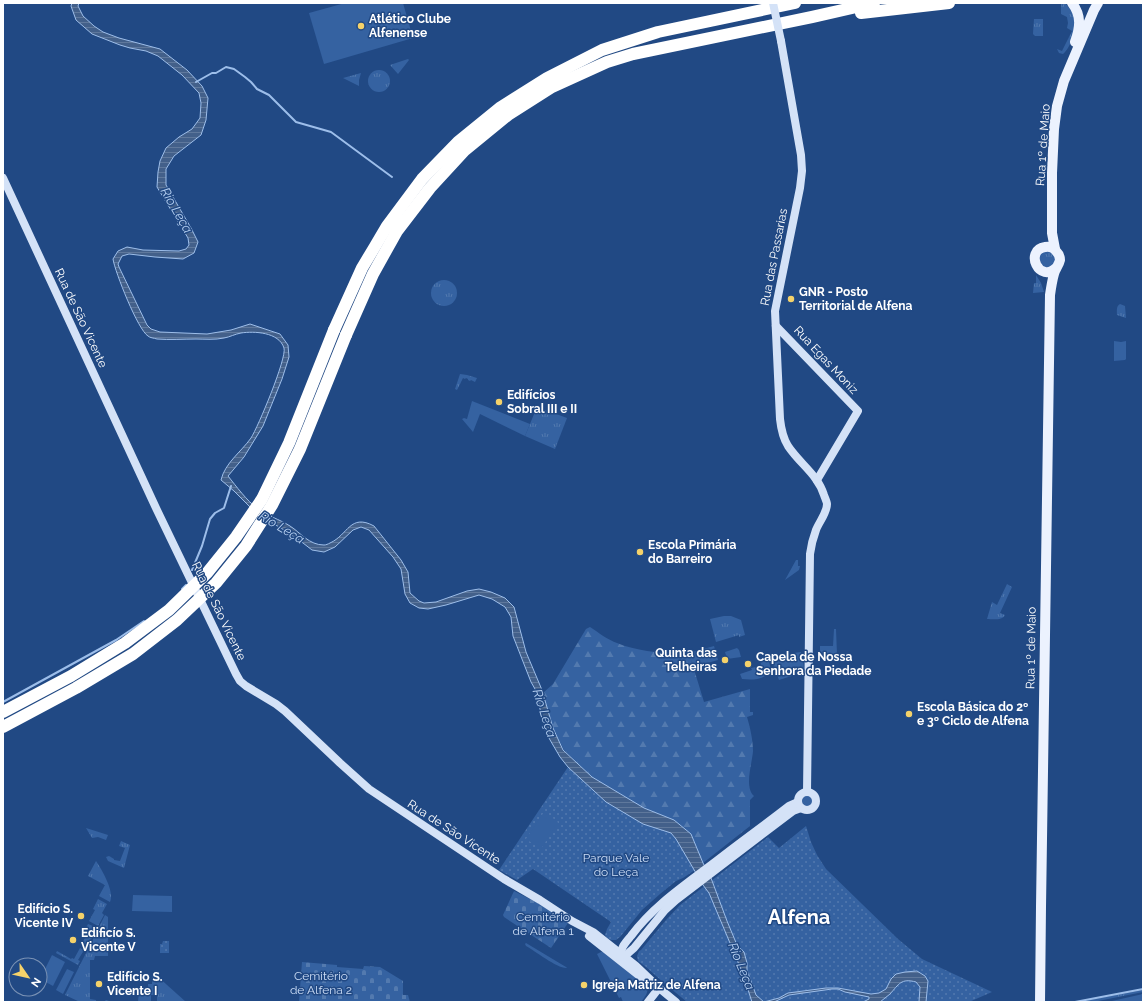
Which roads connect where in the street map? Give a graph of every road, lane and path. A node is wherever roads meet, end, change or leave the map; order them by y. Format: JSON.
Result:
{"nodes":[{"id":1,"x":773,"y":3,"type":"edge"},
{"id":2,"x":792,"y":3,"type":"edge"},
{"id":3,"x":874,"y":3,"type":"edge"},
{"id":4,"x":949,"y":3,"type":"edge"},
{"id":5,"x":1072,"y":3,"type":"edge"},
{"id":6,"x":1098,"y":3,"type":"edge"},
{"id":7,"x":812,"y":17,"type":"junction"},
{"id":8,"x":3,"y":178,"type":"edge"},
{"id":9,"x":1041,"y":248,"type":"junction"},
{"id":10,"x":1055,"y":249,"type":"junction"},
{"id":11,"x":1057,"y":267,"type":"junction"},
{"id":12,"x":1039,"y":269,"type":"junction"},
{"id":13,"x":1050,"y":295,"type":"junction"},
{"id":14,"x":776,"y":326,"type":"junction"},
{"id":15,"x":818,"y":480,"type":"junction"},
{"id":16,"x":3,"y":712,"type":"edge"},
{"id":17,"x":3,"y":727,"type":"edge"},
{"id":18,"x":807,"y":792,"type":"junction"},
{"id":19,"x":799,"y":805,"type":"junction"},
{"id":20,"x":687,"y":887,"type":"junction"},
{"id":21,"x":633,"y":933,"type":"junction"},
{"id":22,"x":642,"y":938,"type":"junction"},
{"id":23,"x":626,"y":942,"type":"junction"},
{"id":24,"x":607,"y":946,"type":"junction"},
{"id":25,"x":634,"y":948,"type":"junction"},
{"id":26,"x":621,"y":957,"type":"junction"},
{"id":27,"x":634,"y":964,"type":"junction"},
{"id":28,"x":659,"y":988,"type":"junction"},
{"id":29,"x":648,"y":1002,"type":"edge"},
{"id":30,"x":676,"y":1002,"type":"edge"},
{"id":31,"x":1040,"y":1002,"type":"edge"}],
"edges":[{"from":1,"to":14,"type":"street","name":"Rua das Passarias","bridge":true},
{"from":2,"to":16,"type":"highway","bridge":true},
{"from":3,"to":7,"type":"highway"},
{"from":4,"to":7,"type":"highway"},
{"from":5,"to":9,"type":"main road","name":"Rua 1º de Maio"},
{"from":6,"to":10,"type":"main road","name":"Rua 1º de Maio"},
{"from":7,"to":17,"type":"highway","bridge":true},
{"from":8,"to":24,"type":"street","name":"Rua de São Vicente"},
{"from":9,"to":10,"type":"main road"},
{"from":9,"to":12,"type":"main road"},
{"from":10,"to":11,"type":"main road"},
{"from":11,"to":12,"type":"main road"},
{"from":11,"to":13,"type":"main road","name":"Rua 1º de Maio"},
{"from":12,"to":13,"type":"main road","name":"Rua 1º de Maio"},
{"from":13,"to":31,"type":"main road","name":"Rua 1º de Maio"},
{"from":14,"to":15,"type":"street","name":"Rua das Passarias"},
{"from":14,"to":15,"type":"street","name":"Rua Egas Moniz"},
{"from":15,"to":18,"type":"street","name":"Rua das Passarias"},
{"from":18,"to":19,"type":"street"},
{"from":18,"to":19,"type":"street"},
{"from":19,"to":20,"type":"street"},
{"from":20,"to":21,"type":"street"},
{"from":20,"to":22,"type":"street"},
{"from":21,"to":22,"type":"street"},
{"from":21,"to":23,"type":"street"},
{"from":22,"to":25,"type":"street"},
{"from":23,"to":24,"type":"street"},
{"from":23,"to":26,"type":"street"},
{"from":24,"to":26,"type":"street","name":"Rua de São Vicente"},
{"from":25,"to":26,"type":"street"},
{"from":25,"to":27,"type":"street"},
{"from":26,"to":27,"type":"street","name":"Rua de São Vicente"},
{"from":26,"to":28,"type":"street","name":"Rua de São Vicente"},
{"from":27,"to":28,"type":"street","name":"Rua de São Vicente"},
{"from":28,"to":29,"type":"street"},
{"from":28,"to":30,"type":"street","name":"Rua de São Vicente"}]}
